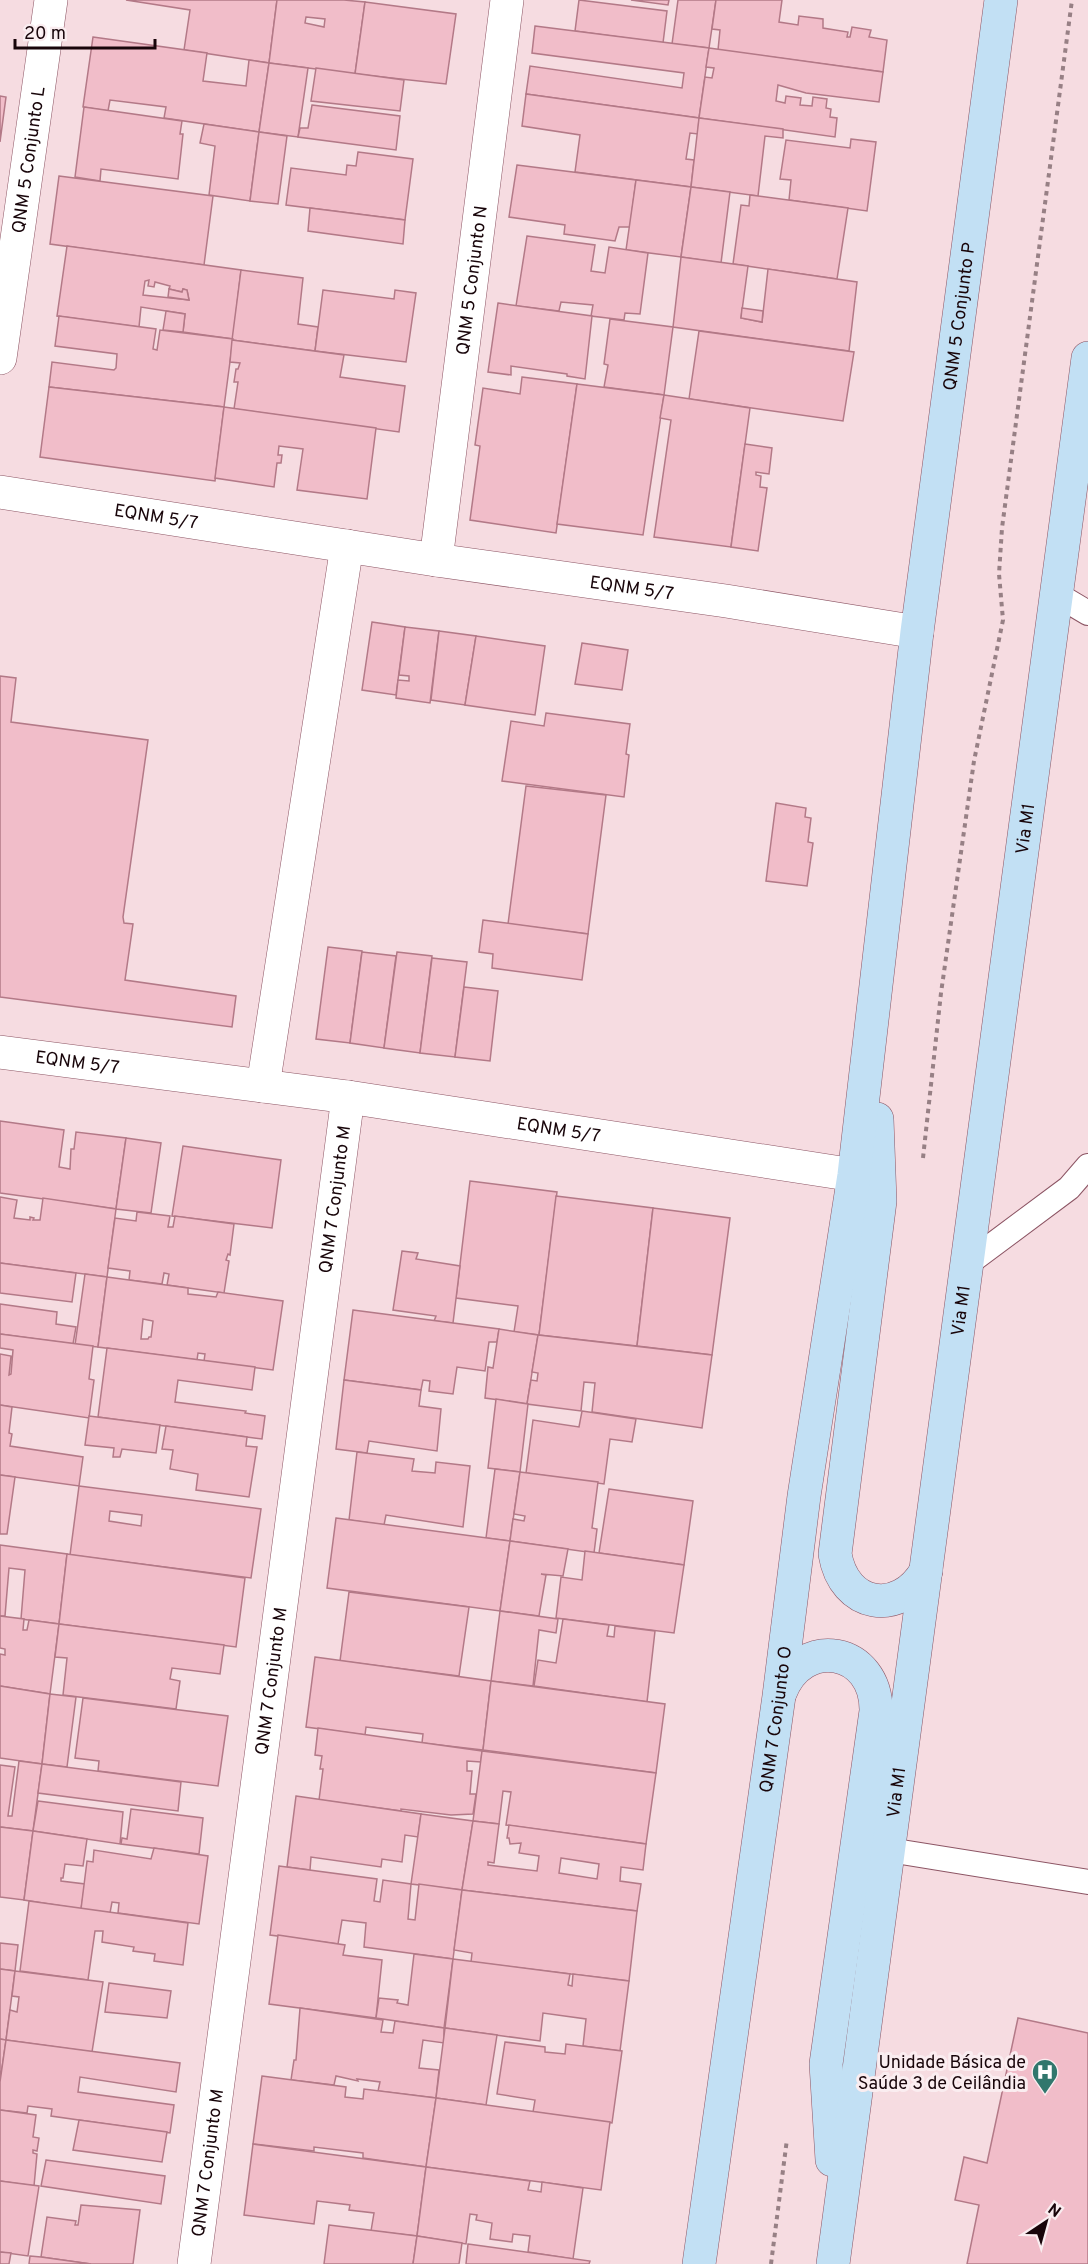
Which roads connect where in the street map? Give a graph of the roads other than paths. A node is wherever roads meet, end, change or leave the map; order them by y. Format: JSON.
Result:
{"nodes":[{"id":1,"x":51,"y":0,"type":"edge"},
{"id":2,"x":507,"y":0,"type":"edge"},
{"id":3,"x":1001,"y":0,"type":"edge"},
{"id":4,"x":0,"y":358,"type":"edge"},
{"id":5,"x":1088,"y":358,"type":"edge"},
{"id":6,"x":0,"y":492,"type":"edge"},
{"id":7,"x":347,"y":546,"type":"junction"},
{"id":8,"x":436,"y":560,"type":"junction"},
{"id":9,"x":1056,"y":594,"type":"junction"},
{"id":10,"x":1088,"y":614,"type":"edge"},
{"id":11,"x":917,"y":632,"type":"junction"},
{"id":12,"x":873,"y":1027,"type":"junction"},
{"id":13,"x":0,"y":1052,"type":"edge"},
{"id":14,"x":263,"y":1086,"type":"junction"},
{"id":15,"x":348,"y":1097,"type":"junction"},
{"id":16,"x":1088,"y":1166,"type":"edge"},
{"id":17,"x":854,"y":1175,"type":"junction"},
{"id":18,"x":967,"y":1264,"type":"junction"},
{"id":19,"x":926,"y":1571,"type":"junction"},
{"id":20,"x":779,"y":1696,"type":"junction"},
{"id":21,"x":889,"y":1850,"type":"junction"},
{"id":22,"x":1088,"y":1882,"type":"edge"},
{"id":23,"x":837,"y":2228,"type":"junction"},
{"id":24,"x":194,"y":2264,"type":"edge"},
{"id":25,"x":699,"y":2264,"type":"edge"},
{"id":26,"x":833,"y":2264,"type":"edge"}],
"edges":[{"from":1,"to":4,"type":"street","name":"QNM 5 Conjunto L"},
{"from":2,"to":8,"type":"street","name":"QNM 5 Conjunto N"},
{"from":3,"to":11,"type":"main road","name":"QNM 5 Conjunto P"},
{"from":5,"to":9,"type":"main road","name":"Via M1"},
{"from":6,"to":7,"type":"street","name":"EQNM 5/7"},
{"from":7,"to":8,"type":"street","name":"EQNM 5/7"},
{"from":7,"to":14,"type":"street"},
{"from":8,"to":11,"type":"street","name":"EQNM 5/7"},
{"from":9,"to":10,"type":"lane"},
{"from":9,"to":18,"type":"main road","name":"Via M1"},
{"from":11,"to":12,"type":"main road"},
{"from":12,"to":17,"type":"main road"},
{"from":12,"to":19,"type":"main road"},
{"from":13,"to":14,"type":"street","name":"EQNM 5/7"},
{"from":14,"to":15,"type":"street","name":"EQNM 5/7"},
{"from":15,"to":17,"type":"street","name":"EQNM 5/7"},
{"from":15,"to":24,"type":"street","name":"QNM 7 Conjunto M"},
{"from":16,"to":18,"type":"lane"},
{"from":17,"to":20,"type":"main road","name":"QNM 7 Conjunto O"},
{"from":18,"to":19,"type":"main road","name":"Via M1"},
{"from":19,"to":21,"type":"main road","name":"Via M1"},
{"from":20,"to":23,"type":"main road"},
{"from":20,"to":25,"type":"main road","name":"QNM 7 Conjunto O"},
{"from":21,"to":22,"type":"lane"},
{"from":21,"to":23,"type":"main road","name":"Via M1"},
{"from":23,"to":26,"type":"main road","name":"Via M1"}]}
